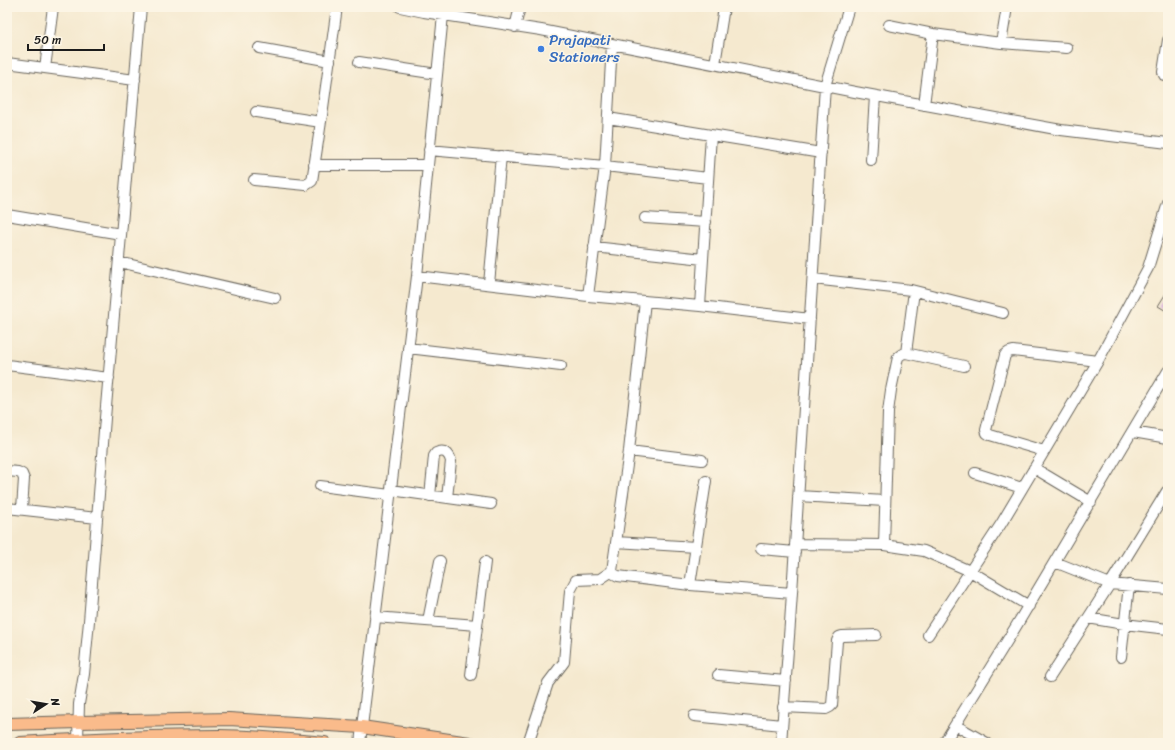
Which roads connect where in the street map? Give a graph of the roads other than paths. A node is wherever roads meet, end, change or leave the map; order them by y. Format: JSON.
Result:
{"nodes":[{"id":1,"x":53,"y":7,"type":"edge"},
{"id":2,"x":141,"y":7,"type":"edge"},
{"id":3,"x":337,"y":7,"type":"edge"},
{"id":4,"x":400,"y":7,"type":"edge"},
{"id":5,"x":520,"y":7,"type":"edge"},
{"id":6,"x":724,"y":7,"type":"edge"},
{"id":7,"x":849,"y":7,"type":"edge"},
{"id":8,"x":1007,"y":7,"type":"edge"},
{"id":9,"x":443,"y":15,"type":"junction"},
{"id":10,"x":889,"y":25,"type":"dead end"},
{"id":11,"x":515,"y":27,"type":"junction"},
{"id":12,"x":933,"y":34,"type":"junction"},
{"id":13,"x":1168,"y":40,"type":"edge"},
{"id":14,"x":1001,"y":43,"type":"junction"},
{"id":15,"x":612,"y":44,"type":"junction"},
{"id":16,"x":259,"y":48,"type":"dead end"},
{"id":17,"x":1067,"y":48,"type":"dead end"},
{"id":18,"x":330,"y":61,"type":"junction"},
{"id":19,"x":359,"y":62,"type":"dead end"},
{"id":20,"x":7,"y":63,"type":"edge"},
{"id":21,"x":715,"y":64,"type":"junction"},
{"id":22,"x":45,"y":68,"type":"junction"},
{"id":23,"x":437,"y":74,"type":"junction"},
{"id":24,"x":1168,"y":76,"type":"edge"},
{"id":25,"x":135,"y":80,"type":"junction"},
{"id":26,"x":825,"y":86,"type":"junction"},
{"id":27,"x":875,"y":96,"type":"junction"},
{"id":28,"x":924,"y":105,"type":"junction"},
{"id":29,"x":256,"y":112,"type":"dead end"},
{"id":30,"x":608,"y":118,"type":"junction"},
{"id":31,"x":321,"y":122,"type":"junction"},
{"id":32,"x":711,"y":135,"type":"junction"},
{"id":33,"x":1168,"y":142,"type":"edge"},
{"id":34,"x":429,"y":150,"type":"junction"},
{"id":35,"x":821,"y":153,"type":"junction"},
{"id":36,"x":501,"y":156,"type":"junction"},
{"id":37,"x":871,"y":160,"type":"dead end"},
{"id":38,"x":314,"y":165,"type":"junction"},
{"id":39,"x":428,"y":165,"type":"junction"},
{"id":40,"x":605,"y":166,"type":"junction"},
{"id":41,"x":708,"y":178,"type":"junction"},
{"id":42,"x":254,"y":180,"type":"dead end"},
{"id":43,"x":1168,"y":203,"type":"edge"},
{"id":44,"x":7,"y":214,"type":"edge"},
{"id":45,"x":645,"y":218,"type":"dead end"},
{"id":46,"x":706,"y":222,"type":"junction"},
{"id":47,"x":121,"y":234,"type":"junction"},
{"id":48,"x":594,"y":247,"type":"junction"},
{"id":49,"x":703,"y":259,"type":"junction"},
{"id":50,"x":119,"y":262,"type":"junction"},
{"id":51,"x":417,"y":276,"type":"junction"},
{"id":52,"x":813,"y":279,"type":"junction"},
{"id":53,"x":489,"y":284,"type":"junction"},
{"id":54,"x":914,"y":291,"type":"junction"},
{"id":55,"x":588,"y":296,"type":"junction"},
{"id":56,"x":276,"y":298,"type":"dead end"},
{"id":57,"x":645,"y":301,"type":"junction"},
{"id":58,"x":700,"y":306,"type":"junction"},
{"id":59,"x":1003,"y":314,"type":"dead end"},
{"id":60,"x":810,"y":319,"type":"junction"},
{"id":61,"x":408,"y":348,"type":"junction"},
{"id":62,"x":906,"y":353,"type":"junction"},
{"id":63,"x":1098,"y":361,"type":"junction"},
{"id":64,"x":7,"y":365,"type":"edge"},
{"id":65,"x":561,"y":366,"type":"dead end"},
{"id":66,"x":964,"y":366,"type":"dead end"},
{"id":67,"x":1168,"y":371,"type":"edge"},
{"id":68,"x":108,"y":378,"type":"junction"},
{"id":69,"x":1132,"y":432,"type":"junction"},
{"id":70,"x":1168,"y":438,"type":"edge"},
{"id":71,"x":629,"y":451,"type":"junction"},
{"id":72,"x":1044,"y":451,"type":"junction"},
{"id":73,"x":702,"y":460,"type":"dead end"},
{"id":74,"x":1034,"y":468,"type":"junction"},
{"id":75,"x":7,"y":471,"type":"edge"},
{"id":76,"x":975,"y":473,"type":"dead end"},
{"id":77,"x":706,"y":481,"type":"dead end"},
{"id":78,"x":320,"y":486,"type":"dead end"},
{"id":79,"x":1022,"y":488,"type":"junction"},
{"id":80,"x":1167,"y":490,"type":"dead end"},
{"id":81,"x":390,"y":492,"type":"junction"},
{"id":82,"x":430,"y":496,"type":"junction"},
{"id":83,"x":798,"y":496,"type":"junction"},
{"id":84,"x":447,"y":498,"type":"junction"},
{"id":85,"x":885,"y":502,"type":"junction"},
{"id":86,"x":1091,"y":502,"type":"junction"},
{"id":87,"x":490,"y":504,"type":"dead end"},
{"id":88,"x":7,"y":508,"type":"edge"},
{"id":89,"x":22,"y":509,"type":"junction"},
{"id":90,"x":97,"y":518,"type":"junction"},
{"id":91,"x":616,"y":542,"type":"junction"},
{"id":92,"x":884,"y":545,"type":"junction"},
{"id":93,"x":696,"y":547,"type":"junction"},
{"id":94,"x":795,"y":548,"type":"junction"},
{"id":95,"x":761,"y":549,"type":"dead end"},
{"id":96,"x":440,"y":561,"type":"dead end"},
{"id":97,"x":485,"y":562,"type":"dead end"},
{"id":98,"x":1055,"y":562,"type":"junction"},
{"id":99,"x":612,"y":571,"type":"junction"},
{"id":100,"x":970,"y":571,"type":"junction"},
{"id":101,"x":1110,"y":584,"type":"junction"},
{"id":102,"x":690,"y":585,"type":"junction"},
{"id":103,"x":1129,"y":585,"type":"junction"},
{"id":104,"x":1168,"y":589,"type":"edge"},
{"id":105,"x":792,"y":592,"type":"junction"},
{"id":106,"x":1029,"y":606,"type":"junction"},
{"id":107,"x":375,"y":617,"type":"junction"},
{"id":108,"x":1088,"y":618,"type":"junction"},
{"id":109,"x":428,"y":621,"type":"junction"},
{"id":110,"x":1124,"y":624,"type":"junction"},
{"id":111,"x":477,"y":625,"type":"junction"},
{"id":112,"x":1168,"y":629,"type":"edge"},
{"id":113,"x":876,"y":635,"type":"dead end"},
{"id":114,"x":928,"y":635,"type":"dead end"},
{"id":115,"x":1121,"y":657,"type":"dead end"},
{"id":116,"x":471,"y":675,"type":"dead end"},
{"id":117,"x":718,"y":675,"type":"dead end"},
{"id":118,"x":1050,"y":678,"type":"dead end"},
{"id":119,"x":786,"y":680,"type":"junction"},
{"id":120,"x":784,"y":707,"type":"junction"},
{"id":121,"x":694,"y":716,"type":"dead end"},
{"id":122,"x":79,"y":722,"type":"junction"},
{"id":123,"x":7,"y":724,"type":"edge"},
{"id":124,"x":955,"y":725,"type":"junction"},
{"id":125,"x":782,"y":726,"type":"junction"},
{"id":126,"x":362,"y":727,"type":"junction"},
{"id":127,"x":220,"y":739,"type":"edge"},
{"id":128,"x":78,"y":740,"type":"junction"},
{"id":129,"x":52,"y":742,"type":"edge"},
{"id":130,"x":20,"y":743,"type":"edge"},
{"id":131,"x":325,"y":743,"type":"edge"},
{"id":132,"x":360,"y":743,"type":"edge"},
{"id":133,"x":469,"y":743,"type":"edge"},
{"id":134,"x":528,"y":743,"type":"edge"},
{"id":135,"x":781,"y":743,"type":"edge"},
{"id":136,"x":944,"y":743,"type":"edge"},
{"id":137,"x":987,"y":743,"type":"edge"}],
"edges":[{"from":1,"to":22,"type":"street"},
{"from":2,"to":25,"type":"street"},
{"from":3,"to":18,"type":"street"},
{"from":4,"to":9,"type":"street"},
{"from":5,"to":11,"type":"street"},
{"from":6,"to":21,"type":"street"},
{"from":7,"to":26,"type":"street"},
{"from":8,"to":14,"type":"street"},
{"from":9,"to":11,"type":"street"},
{"from":9,"to":23,"type":"street"},
{"from":10,"to":12,"type":"street"},
{"from":11,"to":15,"type":"street"},
{"from":12,"to":14,"type":"street"},
{"from":12,"to":28,"type":"street"},
{"from":13,"to":24,"type":"street"},
{"from":14,"to":17,"type":"street"},
{"from":15,"to":21,"type":"street"},
{"from":15,"to":30,"type":"street"},
{"from":16,"to":18,"type":"street"},
{"from":18,"to":31,"type":"street"},
{"from":19,"to":23,"type":"street"},
{"from":20,"to":22,"type":"street"},
{"from":21,"to":26,"type":"street"},
{"from":22,"to":25,"type":"street"},
{"from":23,"to":34,"type":"street"},
{"from":25,"to":47,"type":"street"},
{"from":26,"to":27,"type":"street"},
{"from":26,"to":35,"type":"street"},
{"from":27,"to":28,"type":"street"},
{"from":27,"to":37,"type":"street"},
{"from":28,"to":33,"type":"street"},
{"from":29,"to":31,"type":"street"},
{"from":30,"to":32,"type":"street"},
{"from":30,"to":40,"type":"street"},
{"from":31,"to":38,"type":"street"},
{"from":32,"to":35,"type":"street"},
{"from":32,"to":41,"type":"street"},
{"from":34,"to":36,"type":"street"},
{"from":34,"to":39,"type":"street"},
{"from":35,"to":52,"type":"street"},
{"from":36,"to":40,"type":"street"},
{"from":36,"to":53,"type":"street"},
{"from":38,"to":39,"type":"street"},
{"from":38,"to":42,"type":"street"},
{"from":39,"to":51,"type":"street"},
{"from":40,"to":41,"type":"street"},
{"from":40,"to":48,"type":"street"},
{"from":41,"to":46,"type":"street"},
{"from":43,"to":63,"type":"street"},
{"from":44,"to":47,"type":"street"},
{"from":45,"to":46,"type":"street"},
{"from":46,"to":49,"type":"street"},
{"from":47,"to":50,"type":"street"},
{"from":48,"to":49,"type":"street"},
{"from":48,"to":55,"type":"street"},
{"from":49,"to":58,"type":"street"},
{"from":50,"to":56,"type":"street"},
{"from":50,"to":68,"type":"street"},
{"from":51,"to":53,"type":"street"},
{"from":51,"to":61,"type":"street"},
{"from":52,"to":54,"type":"street"},
{"from":52,"to":60,"type":"street"},
{"from":53,"to":55,"type":"street"},
{"from":54,"to":59,"type":"street"},
{"from":54,"to":62,"type":"street"},
{"from":55,"to":57,"type":"street"},
{"from":57,"to":58,"type":"street"},
{"from":57,"to":71,"type":"street"},
{"from":58,"to":60,"type":"street"},
{"from":60,"to":83,"type":"street"},
{"from":61,"to":65,"type":"street"},
{"from":61,"to":81,"type":"street"},
{"from":62,"to":66,"type":"street"},
{"from":62,"to":85,"type":"street"},
{"from":63,"to":72,"type":"street"},
{"from":63,"to":72,"type":"street"},
{"from":64,"to":68,"type":"street"},
{"from":67,"to":69,"type":"street"},
{"from":68,"to":90,"type":"street"},
{"from":69,"to":70,"type":"street"},
{"from":69,"to":86,"type":"street"},
{"from":71,"to":73,"type":"street"},
{"from":71,"to":91,"type":"street"},
{"from":72,"to":74,"type":"street"},
{"from":74,"to":79,"type":"street"},
{"from":74,"to":86,"type":"street"},
{"from":75,"to":89,"type":"street"},
{"from":76,"to":79,"type":"street"},
{"from":77,"to":93,"type":"street"},
{"from":78,"to":81,"type":"street"},
{"from":79,"to":100,"type":"street"},
{"from":80,"to":101,"type":"street"},
{"from":81,"to":82,"type":"street"},
{"from":81,"to":107,"type":"street"},
{"from":82,"to":84,"type":"street"},
{"from":82,"to":84,"type":"street"},
{"from":83,"to":85,"type":"street"},
{"from":83,"to":94,"type":"street"},
{"from":84,"to":87,"type":"street"},
{"from":85,"to":92,"type":"street"},
{"from":86,"to":98,"type":"street"},
{"from":88,"to":89,"type":"street"},
{"from":89,"to":90,"type":"street"},
{"from":90,"to":122,"type":"street"},
{"from":91,"to":93,"type":"street"},
{"from":91,"to":99,"type":"street"},
{"from":92,"to":94,"type":"street"},
{"from":92,"to":100,"type":"street"},
{"from":93,"to":102,"type":"street"},
{"from":94,"to":95,"type":"street"},
{"from":94,"to":105,"type":"street"},
{"from":96,"to":109,"type":"street"},
{"from":97,"to":111,"type":"street"},
{"from":98,"to":101,"type":"street"},
{"from":98,"to":106,"type":"street"},
{"from":99,"to":102,"type":"street"},
{"from":99,"to":134,"type":"street"},
{"from":100,"to":106,"type":"street"},
{"from":100,"to":114,"type":"street"},
{"from":101,"to":103,"type":"street"},
{"from":101,"to":108,"type":"street"},
{"from":102,"to":105,"type":"street"},
{"from":103,"to":104,"type":"street"},
{"from":103,"to":110,"type":"street"},
{"from":105,"to":119,"type":"street"},
{"from":106,"to":124,"type":"street"},
{"from":107,"to":109,"type":"street"},
{"from":107,"to":126,"type":"street"},
{"from":108,"to":110,"type":"street"},
{"from":108,"to":118,"type":"street"},
{"from":109,"to":111,"type":"street"},
{"from":110,"to":112,"type":"street"},
{"from":110,"to":115,"type":"street"},
{"from":111,"to":116,"type":"street"},
{"from":113,"to":120,"type":"street"},
{"from":117,"to":119,"type":"street"},
{"from":119,"to":120,"type":"street"},
{"from":120,"to":125,"type":"street"},
{"from":121,"to":125,"type":"street"},
{"from":122,"to":123,"type":"main road"},
{"from":122,"to":126,"type":"main road"},
{"from":122,"to":128,"type":"street"},
{"from":124,"to":136,"type":"street"},
{"from":124,"to":137,"type":"street"},
{"from":125,"to":135,"type":"street"},
{"from":126,"to":132,"type":"street"},
{"from":126,"to":133,"type":"main road"},
{"from":127,"to":128,"type":"main road"},
{"from":127,"to":131,"type":"main road"},
{"from":128,"to":129,"type":"main road"},
{"from":129,"to":130,"type":"main road"}]}
